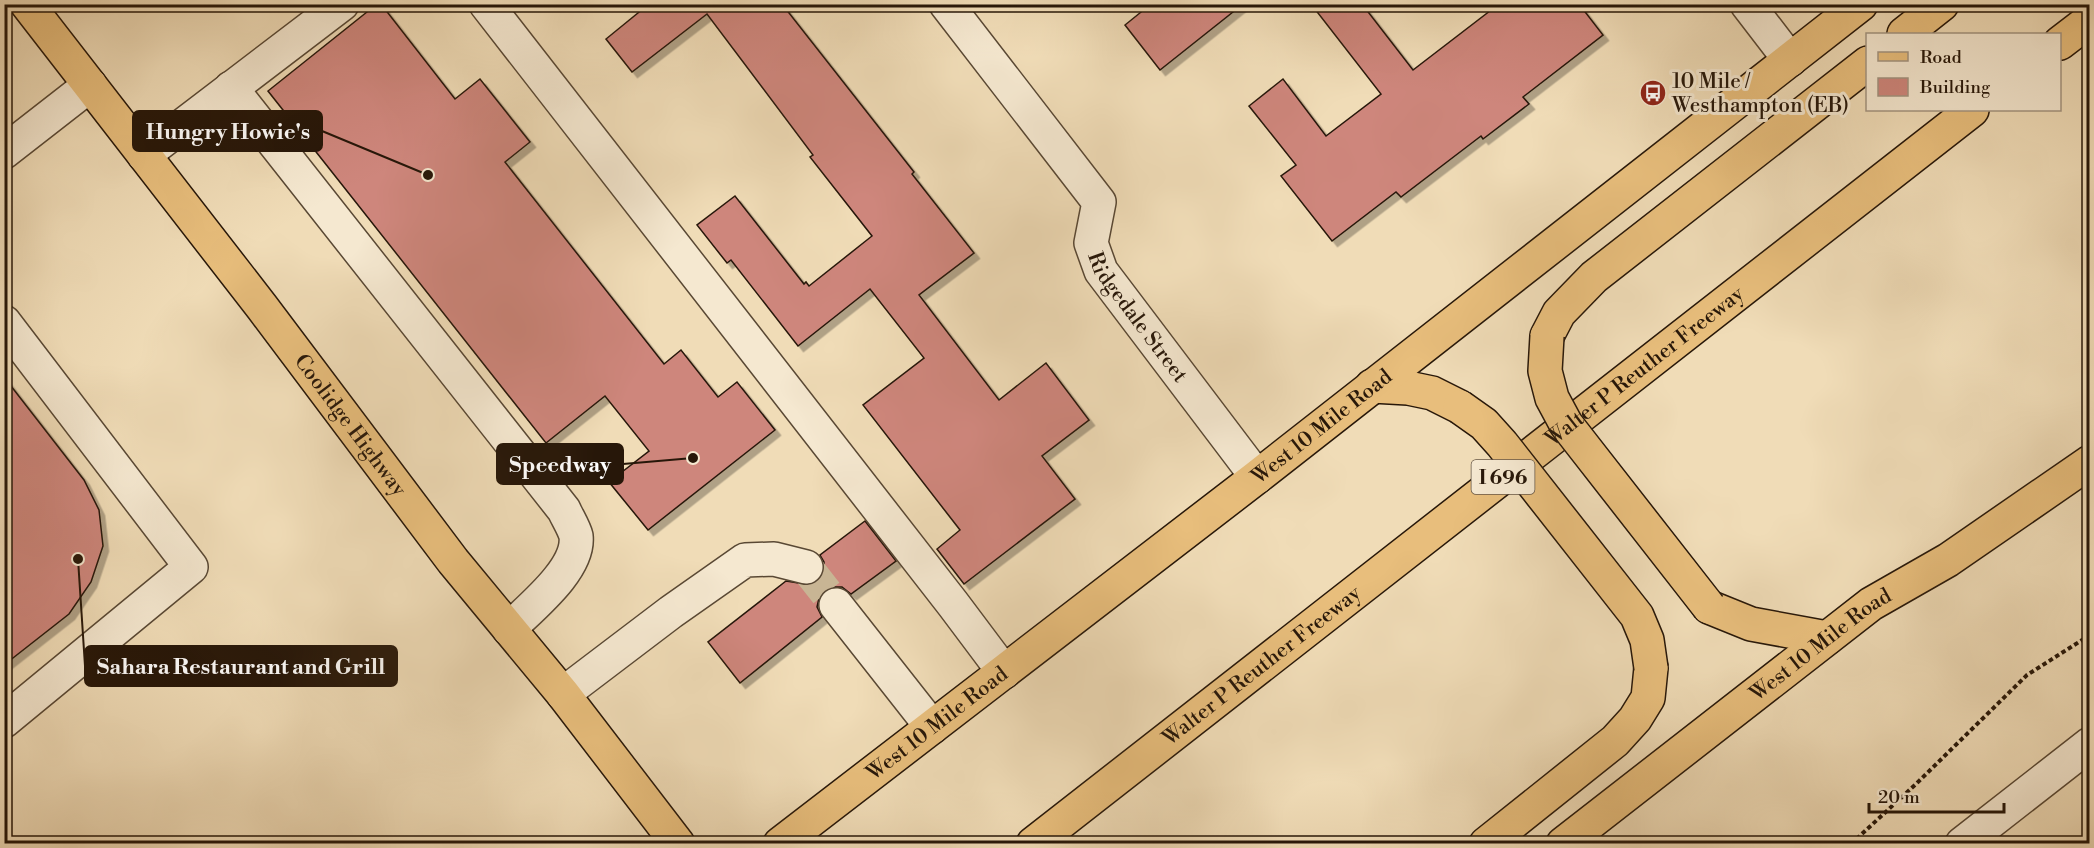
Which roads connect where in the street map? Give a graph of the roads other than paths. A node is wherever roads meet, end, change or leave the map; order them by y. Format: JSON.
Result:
{"nodes":[{"id":1,"x":27,"y":4,"type":"edge"},
{"id":2,"x":342,"y":4,"type":"edge"},
{"id":3,"x":486,"y":4,"type":"edge"},
{"id":4,"x":946,"y":4,"type":"edge"},
{"id":5,"x":1747,"y":4,"type":"edge"},
{"id":6,"x":1942,"y":4,"type":"edge"},
{"id":7,"x":1854,"y":7,"type":"edge"},
{"id":8,"x":2090,"y":20,"type":"edge"},
{"id":9,"x":1905,"y":33,"type":"edge"},
{"id":10,"x":2061,"y":42,"type":"edge"},
{"id":11,"x":1790,"y":60,"type":"junction"},
{"id":12,"x":1866,"y":65,"type":"edge"},
{"id":13,"x":90,"y":86,"type":"junction"},
{"id":14,"x":231,"y":88,"type":"junction"},
{"id":15,"x":1971,"y":111,"type":"edge"},
{"id":16,"x":4,"y":152,"type":"edge"},
{"id":17,"x":144,"y":155,"type":"junction"},
{"id":18,"x":4,"y":322,"type":"edge"},
{"id":19,"x":1372,"y":386,"type":"junction"},
{"id":20,"x":2090,"y":462,"type":"edge"},
{"id":21,"x":1257,"y":477,"type":"junction"},
{"id":22,"x":806,"y":567,"type":"tunnel mouth"},
{"id":23,"x":836,"y":605,"type":"tunnel mouth"},
{"id":24,"x":509,"y":629,"type":"junction"},
{"id":25,"x":1827,"y":638,"type":"junction"},
{"id":26,"x":1004,"y":672,"type":"junction"},
{"id":27,"x":562,"y":694,"type":"junction"},
{"id":28,"x":4,"y":721,"type":"edge"},
{"id":29,"x":932,"y":727,"type":"junction"},
{"id":30,"x":2090,"y":744,"type":"edge"},
{"id":31,"x":678,"y":843,"type":"edge"},
{"id":32,"x":780,"y":843,"type":"edge"},
{"id":33,"x":1033,"y":843,"type":"edge"},
{"id":34,"x":1486,"y":843,"type":"edge"},
{"id":35,"x":1563,"y":843,"type":"edge"},
{"id":36,"x":1962,"y":843,"type":"edge"}],
"edges":[{"from":1,"to":13,"type":"main road","name":"Coolidge Highway"},
{"from":2,"to":14,"type":"street"},
{"from":3,"to":26,"type":"street"},
{"from":4,"to":21,"type":"street","name":"Ridgedale Street"},
{"from":5,"to":11,"type":"street"},
{"from":6,"to":9,"type":"main road"},
{"from":7,"to":11,"type":"main road","name":"West 10 Mile Road"},
{"from":8,"to":10,"type":"main road"},
{"from":11,"to":19,"type":"main road","name":"West 10 Mile Road"},
{"from":12,"to":25,"type":"main road","bridge":true},
{"from":13,"to":16,"type":"street"},
{"from":13,"to":17,"type":"main road","name":"Coolidge Highway"},
{"from":14,"to":17,"type":"street"},
{"from":14,"to":24,"type":"street"},
{"from":15,"to":33,"type":"main road","name":"Walter P Reuther Freeway","number":"I 696"},
{"from":17,"to":24,"type":"main road","name":"Coolidge Highway"},
{"from":18,"to":28,"type":"street"},
{"from":19,"to":21,"type":"main road","name":"West 10 Mile Road"},
{"from":19,"to":34,"type":"main road","bridge":true},
{"from":20,"to":25,"type":"main road","name":"West 10 Mile Road"},
{"from":21,"to":26,"type":"main road","name":"West 10 Mile Road"},
{"from":22,"to":27,"type":"street"},
{"from":23,"to":29,"type":"street"},
{"from":24,"to":27,"type":"main road","name":"Coolidge Highway"},
{"from":25,"to":35,"type":"main road","name":"West 10 Mile Road"},
{"from":26,"to":29,"type":"main road","name":"West 10 Mile Road"},
{"from":27,"to":31,"type":"main road","name":"Coolidge Highway"},
{"from":29,"to":32,"type":"main road","name":"West 10 Mile Road"},
{"from":30,"to":36,"type":"street"}]}
